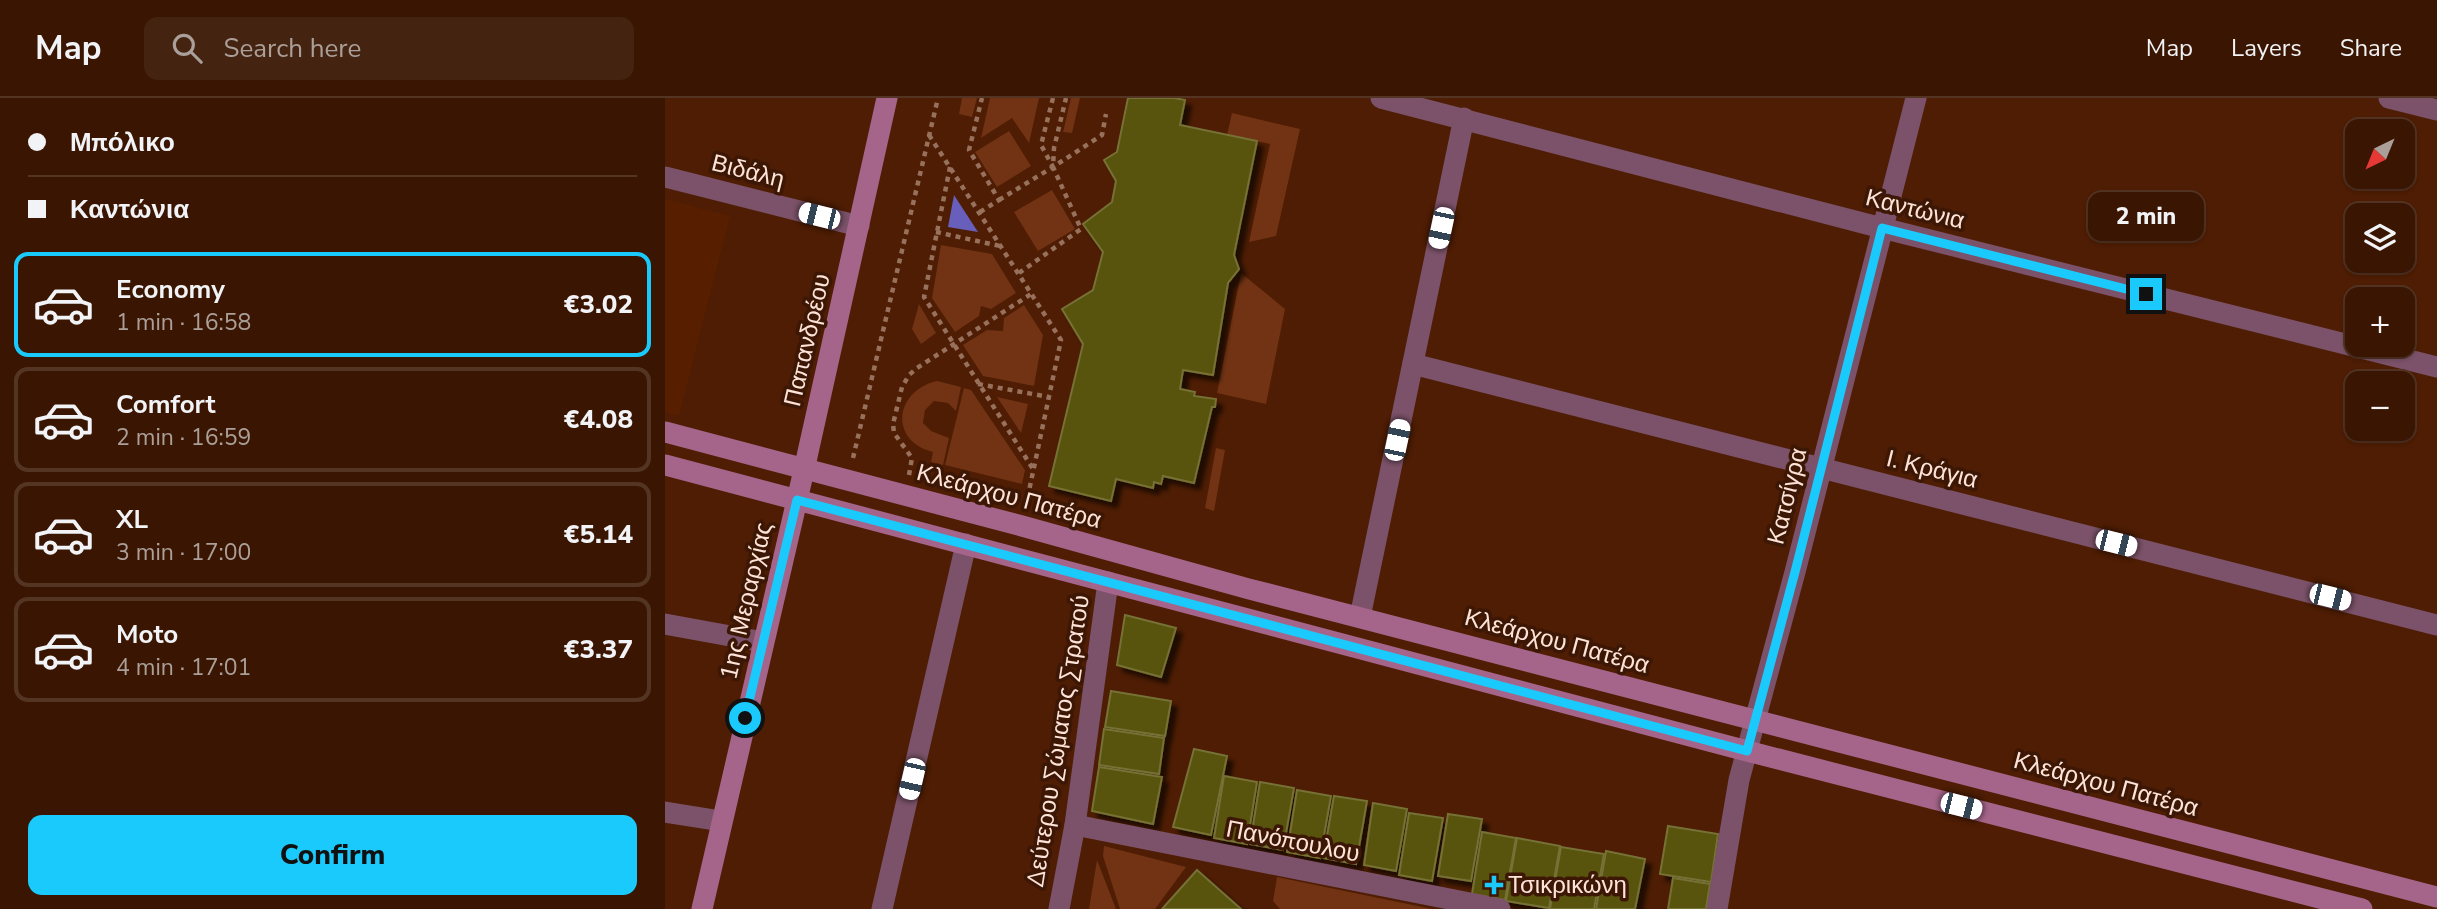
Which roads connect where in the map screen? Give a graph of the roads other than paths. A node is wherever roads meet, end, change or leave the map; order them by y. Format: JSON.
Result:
{"nodes":[{"id":1,"x":887,"y":98,"type":"edge"},
{"id":2,"x":1381,"y":98,"type":"edge"},
{"id":3,"x":1916,"y":98,"type":"edge"},
{"id":4,"x":2389,"y":98,"type":"edge"},
{"id":5,"x":2437,"y":110,"type":"edge"},
{"id":6,"x":1464,"y":118,"type":"junction"},
{"id":7,"x":665,"y":177,"type":"edge"},
{"id":8,"x":859,"y":226,"type":"junction"},
{"id":9,"x":1882,"y":228,"type":"junction"},
{"id":10,"x":1413,"y":365,"type":"junction"},
{"id":11,"x":2437,"y":367,"type":"edge"},
{"id":12,"x":665,"y":432,"type":"edge"},
{"id":13,"x":665,"y":465,"type":"edge"},
{"id":14,"x":1821,"y":468,"type":"junction"},
{"id":15,"x":804,"y":470,"type":"junction"},
{"id":16,"x":797,"y":500,"type":"junction"},
{"id":17,"x":966,"y":544,"type":"junction"},
{"id":18,"x":1108,"y":582,"type":"junction"},
{"id":19,"x":1360,"y":617,"type":"junction"},
{"id":20,"x":665,"y":624,"type":"edge"},
{"id":21,"x":2437,"y":625,"type":"edge"},
{"id":22,"x":763,"y":642,"type":"junction"},
{"id":23,"x":1755,"y":720,"type":"junction"},
{"id":24,"x":1747,"y":751,"type":"junction"},
{"id":25,"x":665,"y":812,"type":"edge"},
{"id":26,"x":721,"y":821,"type":"junction"},
{"id":27,"x":1075,"y":825,"type":"junction"},
{"id":28,"x":2437,"y":897,"type":"edge"},
{"id":29,"x":702,"y":909,"type":"edge"},
{"id":30,"x":883,"y":909,"type":"edge"},
{"id":31,"x":1059,"y":909,"type":"edge"},
{"id":32,"x":1500,"y":909,"type":"edge"},
{"id":33,"x":1717,"y":909,"type":"edge"},
{"id":34,"x":2362,"y":909,"type":"edge"}],
"edges":[{"from":1,"to":8,"type":"street","name":"Παπανδρέου"},
{"from":2,"to":6,"type":"street","name":"Καντώνια"},
{"from":3,"to":9,"type":"street","name":"Κατσίγρα"},
{"from":4,"to":5,"type":"street"},
{"from":6,"to":9,"type":"street","name":"Καντώνια"},
{"from":6,"to":10,"type":"street"},
{"from":7,"to":8,"type":"street","name":"Βιδάλη"},
{"from":8,"to":15,"type":"street","name":"Παπανδρέου"},
{"from":9,"to":11,"type":"street","name":"Καντώνια"},
{"from":9,"to":14,"type":"street","name":"Κατσίγρα"},
{"from":10,"to":14,"type":"street","name":"Ι. Κράγια"},
{"from":10,"to":19,"type":"street"},
{"from":12,"to":15,"type":"street","name":"Κλεάρχου Πατέρα"},
{"from":13,"to":16,"type":"street"},
{"from":14,"to":21,"type":"street","name":"Ι. Κράγια"},
{"from":14,"to":23,"type":"street","name":"Κατσίγρα"},
{"from":15,"to":16,"type":"street","name":"1ης Μεραρχίας"},
{"from":15,"to":19,"type":"street","name":"Κλεάρχου Πατέρα"},
{"from":16,"to":17,"type":"street"},
{"from":16,"to":22,"type":"street","name":"1ης Μεραρχίας"},
{"from":17,"to":18,"type":"street"},
{"from":17,"to":30,"type":"street"},
{"from":18,"to":24,"type":"street"},
{"from":18,"to":27,"type":"street","name":"Δεύτερου Σώματος Στρατού"},
{"from":19,"to":23,"type":"street","name":"Κλεάρχου Πατέρα"},
{"from":20,"to":22,"type":"street"},
{"from":22,"to":26,"type":"street","name":"1ης Μεραρχίας"},
{"from":23,"to":24,"type":"street","name":"Κατσίγρα"},
{"from":23,"to":28,"type":"street","name":"Κλεάρχου Πατέρα"},
{"from":24,"to":33,"type":"street","name":"Κατσίγρα"},
{"from":24,"to":34,"type":"street"},
{"from":25,"to":26,"type":"street"},
{"from":26,"to":29,"type":"street","name":"1ης Μεραρχίας"},
{"from":27,"to":31,"type":"street","name":"Δεύτερου Σώματος Στρατού"},
{"from":27,"to":32,"type":"street","name":"Πανόπουλου"}]}
